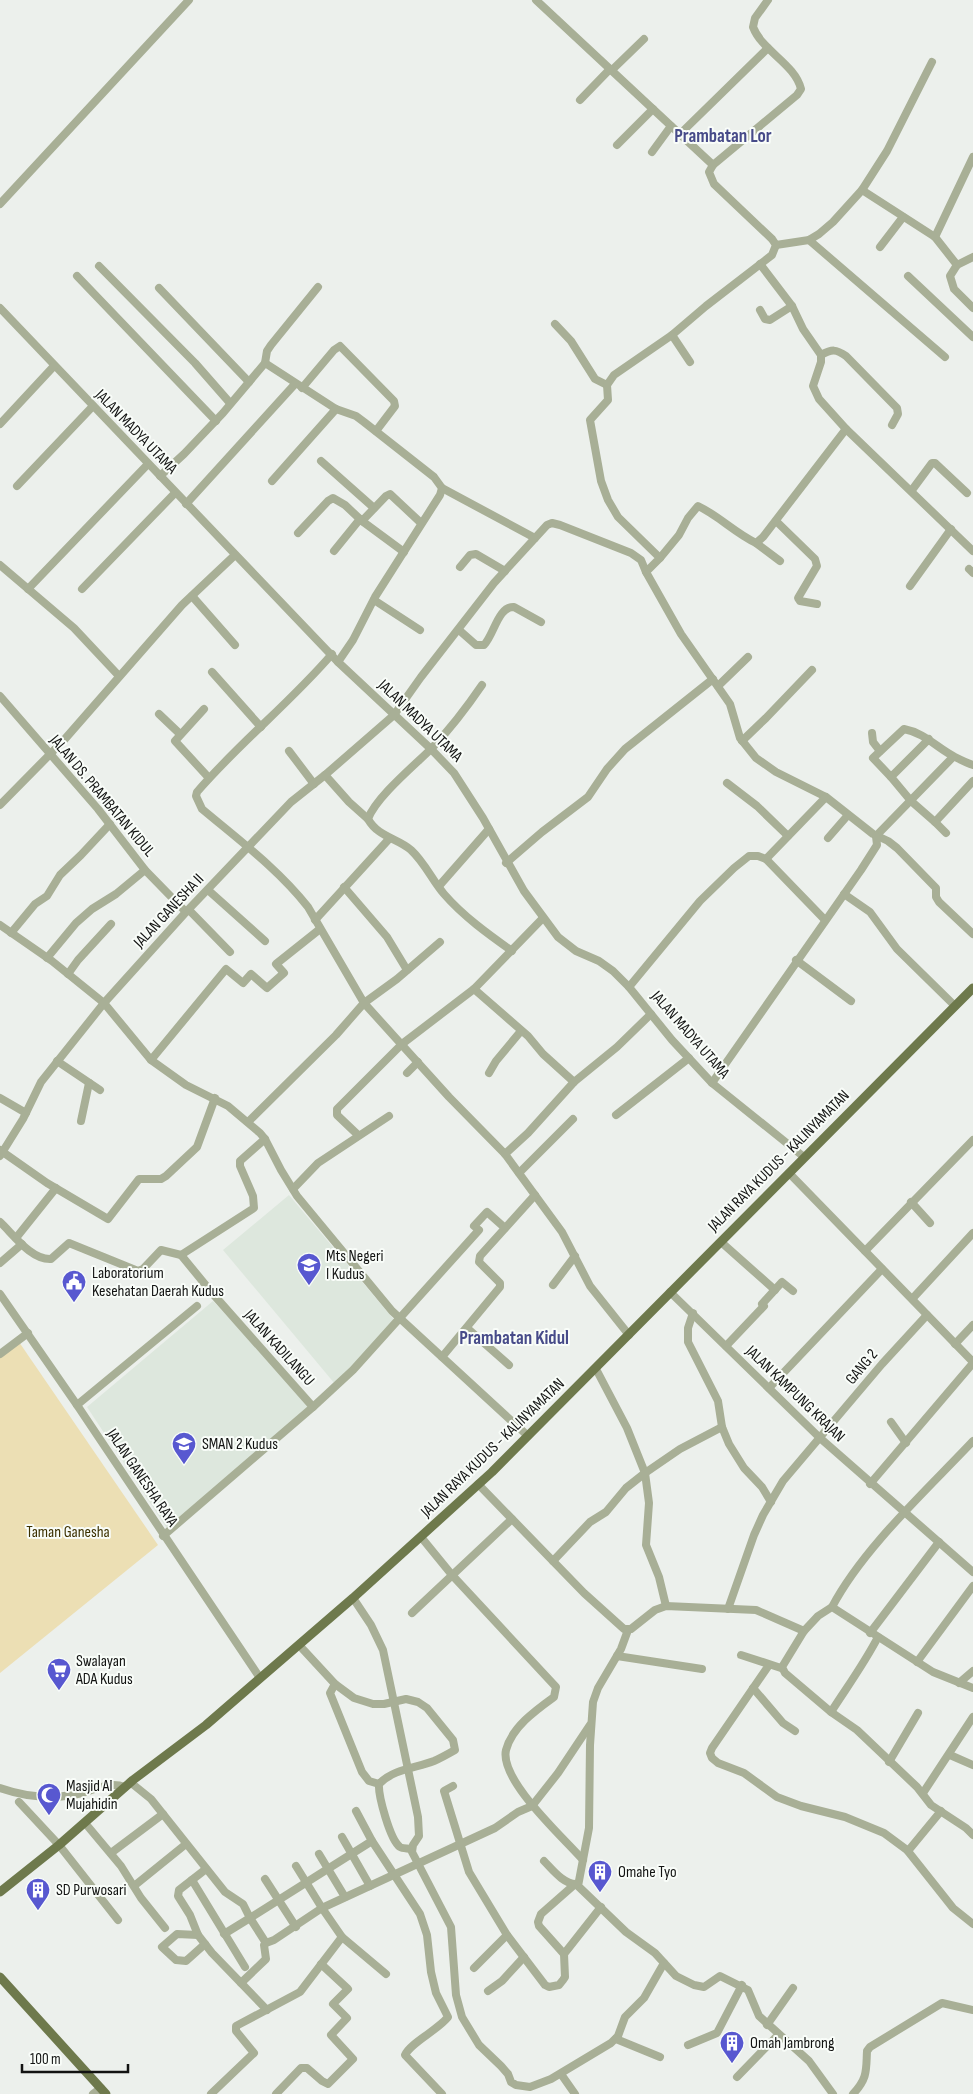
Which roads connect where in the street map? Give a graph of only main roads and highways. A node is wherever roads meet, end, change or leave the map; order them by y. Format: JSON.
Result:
{"nodes":[{"id":1,"x":973,"y":988,"type":"edge"},
{"id":2,"x":0,"y":1892,"type":"edge"},
{"id":3,"x":0,"y":1977,"type":"edge"},
{"id":4,"x":100,"y":2092,"type":"edge"}],
"edges":[{"from":1,"to":2,"type":"main road","name":"JALAN RAYA KUDUS - KALINYAMATAN"},
{"from":3,"to":4,"type":"main road"}]}
